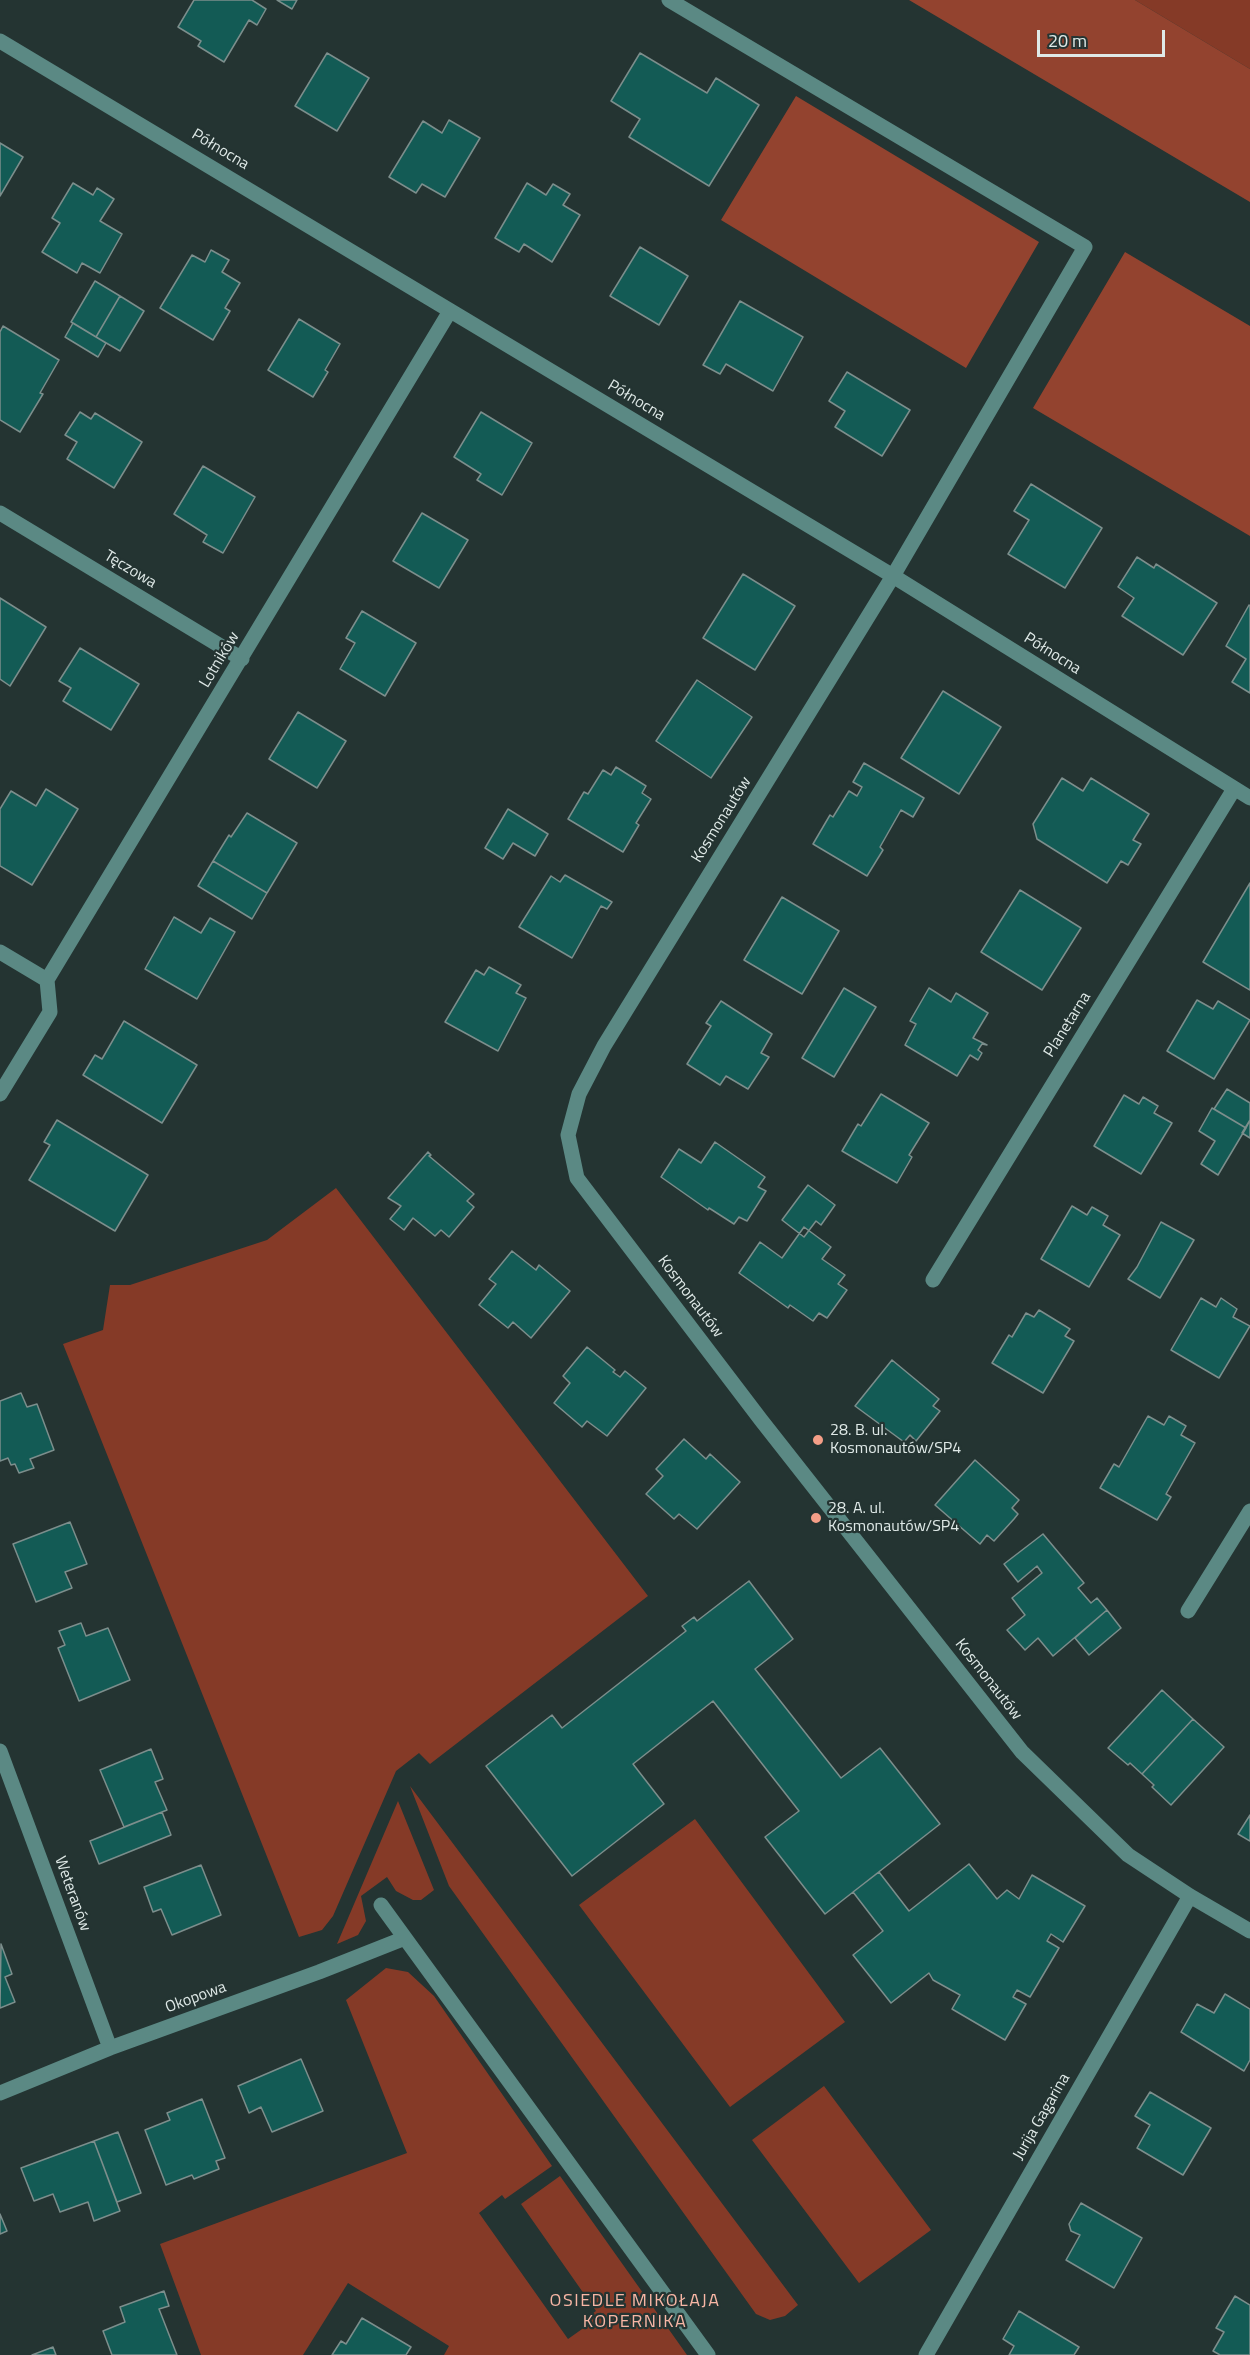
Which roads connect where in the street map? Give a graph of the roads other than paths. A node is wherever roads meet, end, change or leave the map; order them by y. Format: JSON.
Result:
{"nodes":[{"id":1,"x":669,"y":0,"type":"edge"},
{"id":2,"x":0,"y":41,"type":"edge"},
{"id":3,"x":450,"y":311,"type":"junction"},
{"id":4,"x":0,"y":513,"type":"edge"},
{"id":5,"x":893,"y":576,"type":"junction"},
{"id":6,"x":243,"y":658,"type":"junction"},
{"id":7,"x":1234,"y":789,"type":"junction"},
{"id":8,"x":1250,"y":798,"type":"edge"},
{"id":9,"x":0,"y":952,"type":"edge"},
{"id":10,"x":47,"y":980,"type":"junction"},
{"id":11,"x":0,"y":1094,"type":"edge"},
{"id":12,"x":933,"y":1280,"type":"dead end"},
{"id":13,"x":1250,"y":1511,"type":"edge"},
{"id":14,"x":1188,"y":1611,"type":"dead end"},
{"id":15,"x":0,"y":1751,"type":"edge"},
{"id":16,"x":1190,"y":1896,"type":"junction"},
{"id":17,"x":381,"y":1905,"type":"dead end"},
{"id":18,"x":1250,"y":1931,"type":"edge"},
{"id":19,"x":405,"y":1938,"type":"junction"},
{"id":20,"x":110,"y":2048,"type":"junction"},
{"id":21,"x":0,"y":2093,"type":"edge"},
{"id":22,"x":708,"y":2355,"type":"edge"},
{"id":23,"x":926,"y":2355,"type":"edge"}],
"edges":[{"from":1,"to":5,"type":"street","name":"Kosmonautów"},
{"from":2,"to":3,"type":"street","name":"Północna"},
{"from":3,"to":5,"type":"street","name":"Północna"},
{"from":3,"to":6,"type":"street","name":"Lotników"},
{"from":4,"to":6,"type":"street","name":"Tęczowa"},
{"from":5,"to":7,"type":"street","name":"Północna"},
{"from":5,"to":16,"type":"street","name":"Kosmonautów"},
{"from":6,"to":10,"type":"street","name":"Lotników"},
{"from":7,"to":8,"type":"street","name":"Północna"},
{"from":7,"to":12,"type":"street","name":"Planetarna"},
{"from":9,"to":10,"type":"street"},
{"from":10,"to":11,"type":"street"},
{"from":13,"to":14,"type":"street"},
{"from":15,"to":20,"type":"street","name":"Weteranów"},
{"from":16,"to":18,"type":"street","name":"Kosmonautów"},
{"from":16,"to":23,"type":"street","name":"Jurija Gagarina"},
{"from":17,"to":19,"type":"street"},
{"from":19,"to":20,"type":"street","name":"Okopowa"},
{"from":19,"to":22,"type":"street"},
{"from":20,"to":21,"type":"street","name":"Okopowa"}]}
